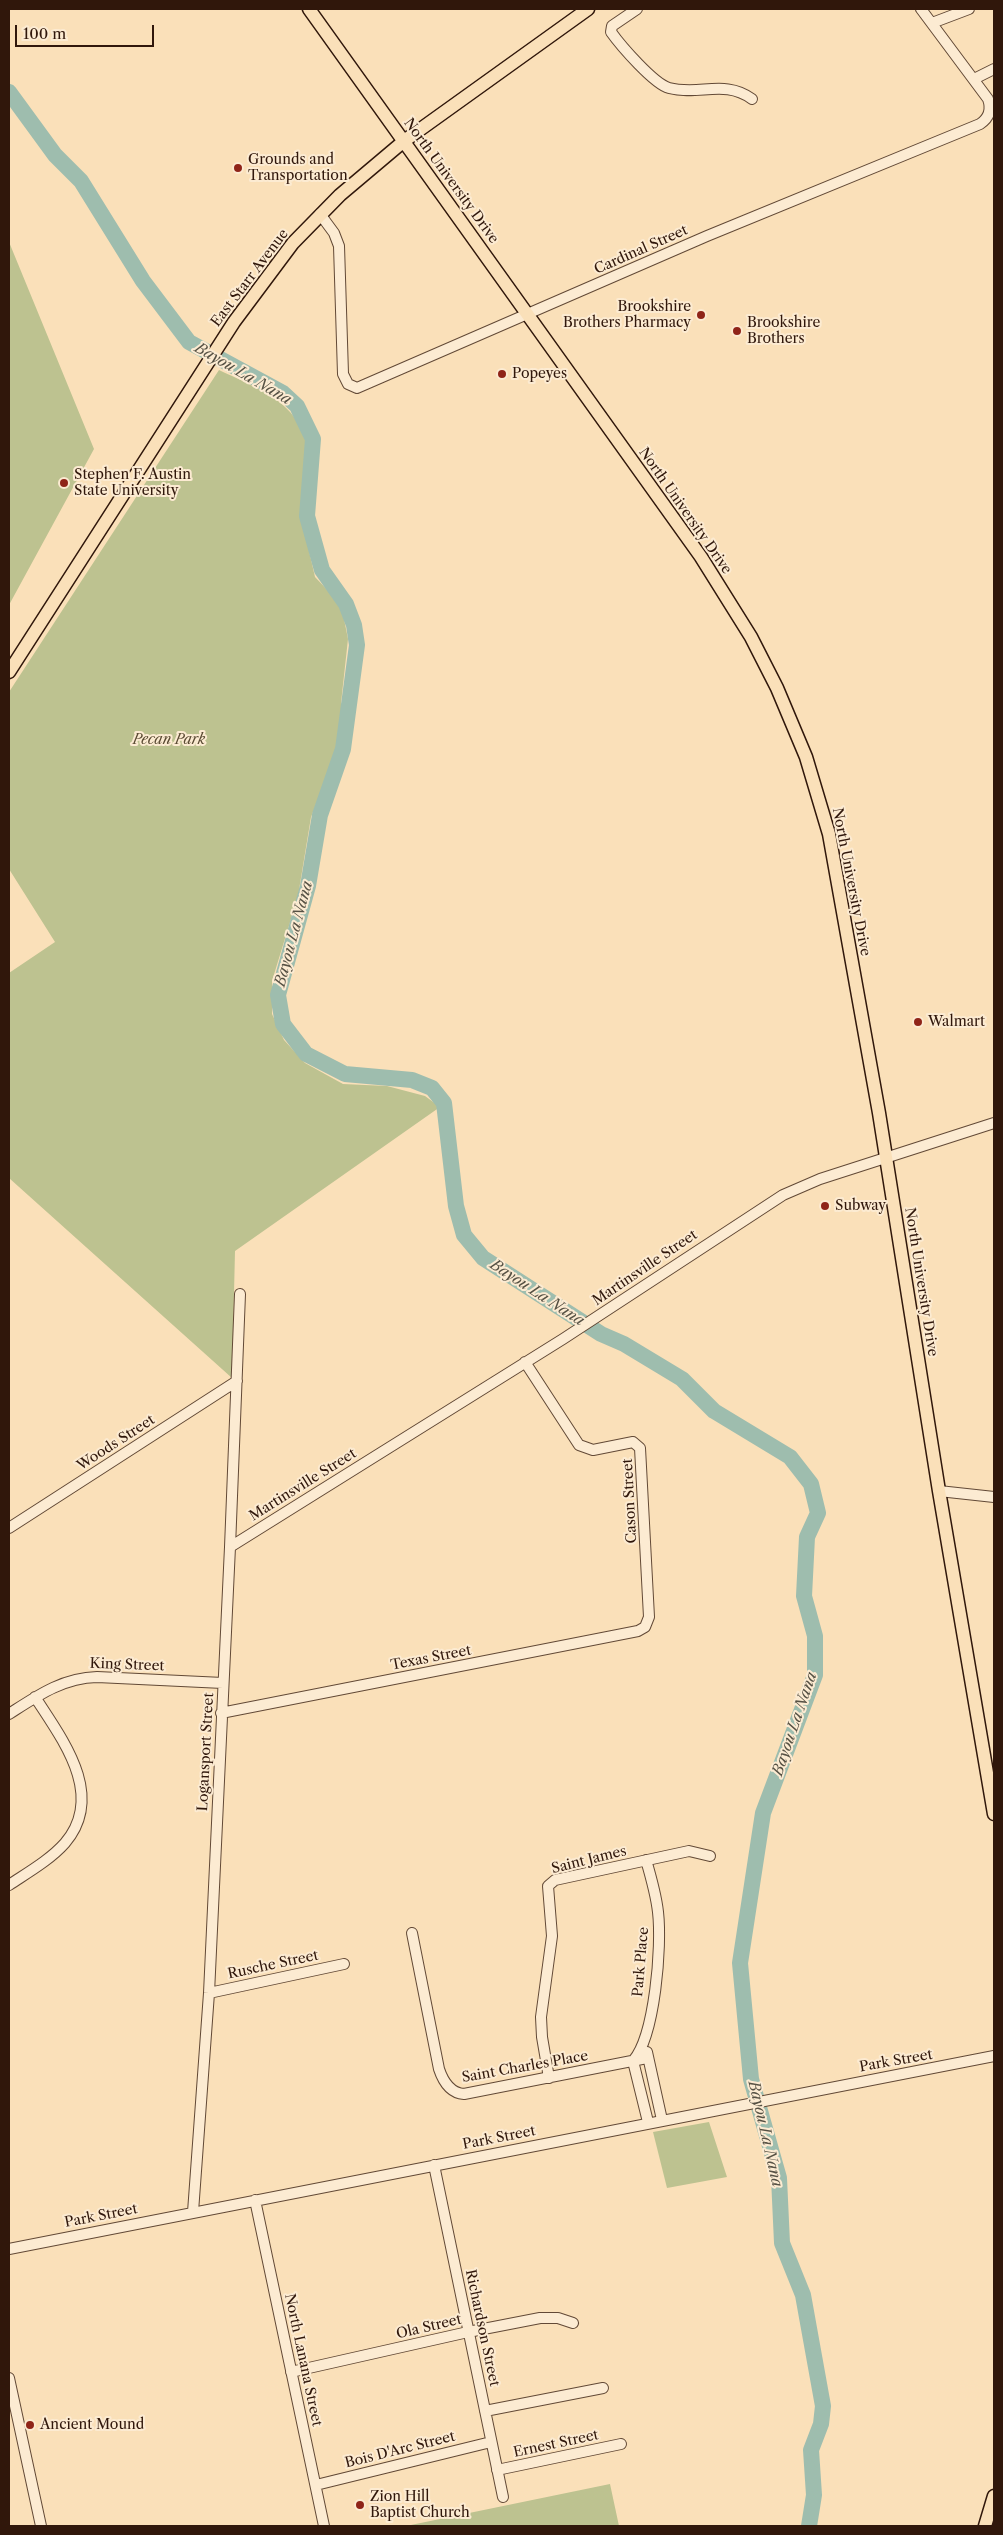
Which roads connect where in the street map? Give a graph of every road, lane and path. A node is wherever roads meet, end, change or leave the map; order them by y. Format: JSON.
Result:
{"nodes":[{"id":1,"x":309,"y":9,"type":"edge"},
{"id":2,"x":588,"y":9,"type":"edge"},
{"id":3,"x":636,"y":9,"type":"edge"},
{"id":4,"x":922,"y":9,"type":"edge"},
{"id":5,"x":968,"y":9,"type":"edge"},
{"id":6,"x":932,"y":23,"type":"junction"},
{"id":7,"x":994,"y":69,"type":"edge"},
{"id":8,"x":974,"y":79,"type":"junction"},
{"id":9,"x":752,"y":99,"type":"dead end"},
{"id":10,"x":404,"y":142,"type":"junction"},
{"id":11,"x":320,"y":214,"type":"junction"},
{"id":12,"x":529,"y":314,"type":"junction"},
{"id":13,"x":9,"y":672,"type":"edge"},
{"id":14,"x":994,"y":1123,"type":"edge"},
{"id":15,"x":886,"y":1157,"type":"junction"},
{"id":16,"x":240,"y":1294,"type":"dead end"},
{"id":17,"x":525,"y":1362,"type":"junction"},
{"id":18,"x":237,"y":1381,"type":"junction"},
{"id":19,"x":939,"y":1491,"type":"junction"},
{"id":20,"x":994,"y":1497,"type":"edge"},
{"id":21,"x":9,"y":1528,"type":"edge"},
{"id":22,"x":230,"y":1547,"type":"junction"},
{"id":23,"x":645,"y":1627,"type":"joint"},
{"id":24,"x":223,"y":1683,"type":"junction"},
{"id":25,"x":35,"y":1697,"type":"junction"},
{"id":26,"x":221,"y":1713,"type":"junction"},
{"id":27,"x":9,"y":1714,"type":"edge"},
{"id":28,"x":994,"y":1814,"type":"edge"},
{"id":29,"x":710,"y":1856,"type":"dead end"},
{"id":30,"x":646,"y":1860,"type":"junction"},
{"id":31,"x":9,"y":1884,"type":"edge"},
{"id":32,"x":412,"y":1933,"type":"dead end"},
{"id":33,"x":344,"y":1964,"type":"dead end"},
{"id":34,"x":208,"y":1993,"type":"junction"},
{"id":35,"x":646,"y":2038,"type":"junction"},
{"id":36,"x":994,"y":2056,"type":"edge"},
{"id":37,"x":647,"y":2058,"type":"junction"},
{"id":38,"x":633,"y":2061,"type":"junction"},
{"id":39,"x":549,"y":2078,"type":"junction"},
{"id":40,"x":662,"y":2120,"type":"junction"},
{"id":41,"x":648,"y":2122,"type":"junction"},
{"id":42,"x":434,"y":2165,"type":"junction"},
{"id":43,"x":255,"y":2200,"type":"junction"},
{"id":44,"x":193,"y":2212,"type":"junction"},
{"id":45,"x":9,"y":2249,"type":"edge"},
{"id":46,"x":573,"y":2322,"type":"dead end"},
{"id":47,"x":468,"y":2332,"type":"junction"},
{"id":48,"x":291,"y":2372,"type":"junction"},
{"id":49,"x":9,"y":2378,"type":"edge"},
{"id":50,"x":603,"y":2388,"type":"dead end"},
{"id":51,"x":485,"y":2411,"type":"junction"},
{"id":52,"x":491,"y":2442,"type":"junction"},
{"id":53,"x":621,"y":2444,"type":"dead end"},
{"id":54,"x":497,"y":2470,"type":"junction"},
{"id":55,"x":316,"y":2486,"type":"junction"},
{"id":56,"x":503,"y":2496,"type":"dead end"},
{"id":57,"x":994,"y":2496,"type":"edge"},
{"id":58,"x":41,"y":2526,"type":"edge"},
{"id":59,"x":324,"y":2526,"type":"edge"},
{"id":60,"x":985,"y":2526,"type":"edge"}],
"edges":[{"from":1,"to":10,"type":"main road","name":"North University Drive"},
{"from":2,"to":10,"type":"main road","name":"East Starr Avenue"},
{"from":3,"to":9,"type":"street"},
{"from":4,"to":6,"type":"street","name":"Cardinal Street"},
{"from":5,"to":6,"type":"street"},
{"from":6,"to":8,"type":"street","name":"Cardinal Street"},
{"from":7,"to":8,"type":"street"},
{"from":8,"to":12,"type":"street","name":"Cardinal Street"},
{"from":10,"to":11,"type":"main road","name":"East Starr Avenue"},
{"from":10,"to":12,"type":"main road","name":"North University Drive"},
{"from":11,"to":12,"type":"street","name":"Cardinal Street"},
{"from":11,"to":13,"type":"main road","name":"East Starr Avenue"},
{"from":12,"to":15,"type":"main road","name":"North University Drive"},
{"from":14,"to":15,"type":"street","name":"Martinsville Street"},
{"from":15,"to":17,"type":"street","name":"Martinsville Street"},
{"from":15,"to":19,"type":"main road","name":"North University Drive"},
{"from":16,"to":18,"type":"street","name":"Logansport Street"},
{"from":17,"to":22,"type":"street","name":"Martinsville Street"},
{"from":17,"to":23,"type":"street","name":"Cason Street"},
{"from":18,"to":21,"type":"street","name":"Woods Street"},
{"from":18,"to":22,"type":"street","name":"Logansport Street"},
{"from":19,"to":20,"type":"street"},
{"from":19,"to":28,"type":"main road","name":"North University Drive"},
{"from":22,"to":24,"type":"street","name":"Logansport Street"},
{"from":23,"to":26,"type":"street","name":"Texas Street"},
{"from":24,"to":25,"type":"street","name":"King Street"},
{"from":24,"to":26,"type":"street","name":"Logansport Street"},
{"from":25,"to":27,"type":"street","name":"King Street"},
{"from":25,"to":31,"type":"street"},
{"from":26,"to":34,"type":"street","name":"Logansport Street"},
{"from":29,"to":30,"type":"street","name":"Saint James"},
{"from":30,"to":35,"type":"street","name":"Park Place"},
{"from":30,"to":39,"type":"street","name":"Saint James"},
{"from":32,"to":39,"type":"street","name":"Saint Charles Place"},
{"from":33,"to":34,"type":"street","name":"Rusche Street"},
{"from":34,"to":44,"type":"street","name":"Logansport Street"},
{"from":35,"to":37,"type":"street","name":"Park Place"},
{"from":35,"to":38,"type":"street","name":"Park Place"},
{"from":36,"to":40,"type":"street","name":"Park Street"},
{"from":37,"to":38,"type":"street","name":"Saint Charles Place"},
{"from":37,"to":40,"type":"street","name":"Park Place"},
{"from":38,"to":39,"type":"street","name":"Saint Charles Place"},
{"from":38,"to":41,"type":"street"},
{"from":40,"to":41,"type":"street","name":"Park Street"},
{"from":41,"to":42,"type":"street","name":"Park Street"},
{"from":42,"to":43,"type":"street","name":"Park Street"},
{"from":42,"to":47,"type":"street","name":"Richardson Street"},
{"from":43,"to":44,"type":"street","name":"Park Street"},
{"from":43,"to":48,"type":"street","name":"North Lanana Street"},
{"from":44,"to":45,"type":"street","name":"Park Street"},
{"from":46,"to":47,"type":"street","name":"Ola Street"},
{"from":47,"to":48,"type":"street","name":"Ola Street"},
{"from":47,"to":51,"type":"street","name":"Richardson Street"},
{"from":48,"to":55,"type":"street","name":"North Lanana Street"},
{"from":49,"to":58,"type":"street"},
{"from":50,"to":51,"type":"street"},
{"from":51,"to":52,"type":"street","name":"Richardson Street"},
{"from":52,"to":54,"type":"street","name":"Richardson Street"},
{"from":52,"to":55,"type":"street","name":"Bois D'Arc Street"},
{"from":53,"to":54,"type":"street","name":"Ernest Street"},
{"from":54,"to":56,"type":"street","name":"Richardson Street"},
{"from":55,"to":59,"type":"street","name":"North Lanana Street"},
{"from":57,"to":60,"type":"main road"}]}
